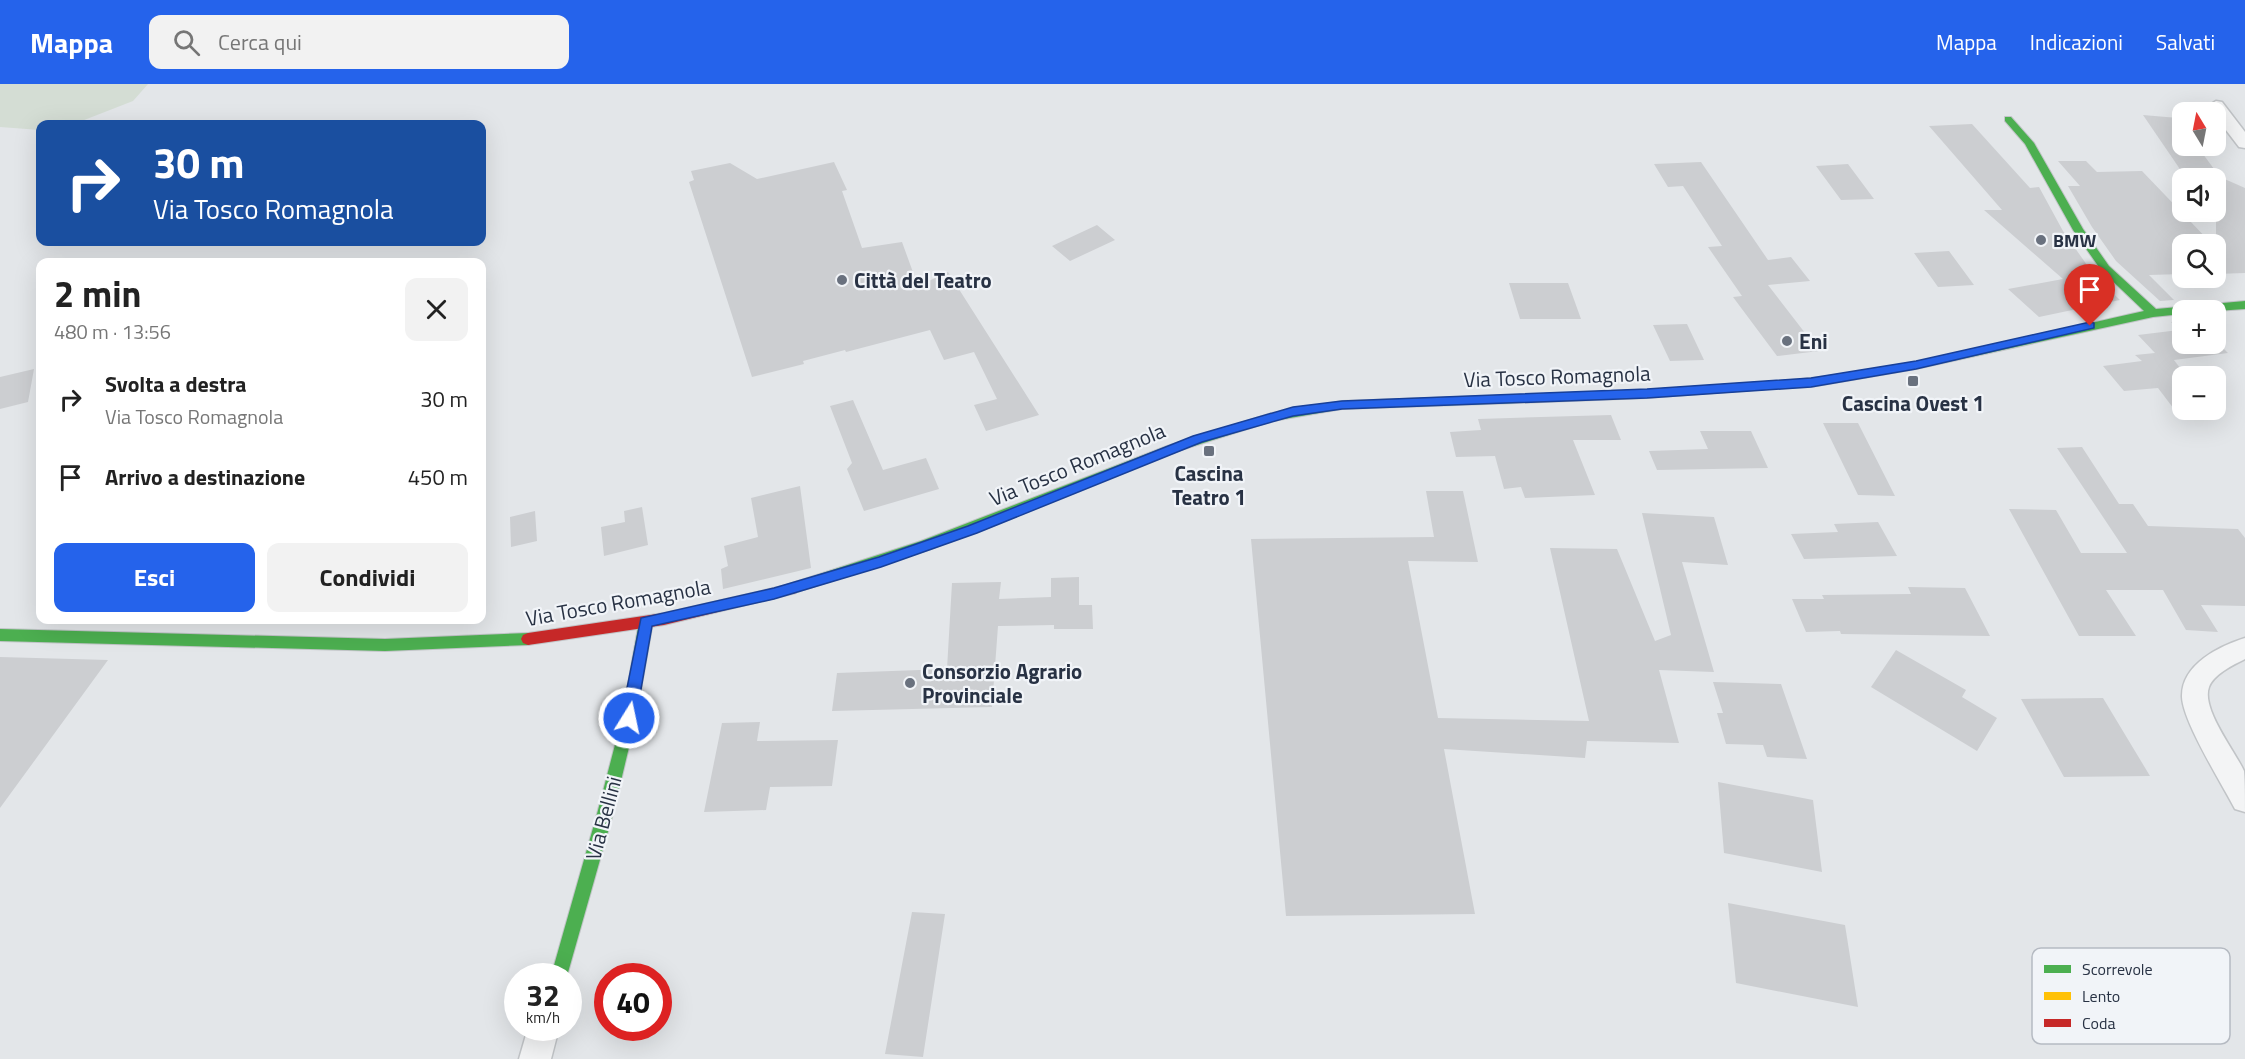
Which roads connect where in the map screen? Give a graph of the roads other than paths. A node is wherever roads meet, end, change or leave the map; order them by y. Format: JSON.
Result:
{"nodes":[{"id":1,"x":2008,"y":119,"type":"dead end"},
{"id":2,"x":2226,"y":119,"type":"edge"},
{"id":3,"x":2245,"y":143,"type":"edge"},
{"id":4,"x":2245,"y":305,"type":"edge"},
{"id":5,"x":2153,"y":313,"type":"junction"},
{"id":6,"x":646,"y":622,"type":"junction"},
{"id":7,"x":0,"y":634,"type":"edge"},
{"id":8,"x":2245,"y":648,"type":"edge"},
{"id":9,"x":2245,"y":800,"type":"edge"},
{"id":10,"x":563,"y":963,"type":"edge"},
{"id":11,"x":540,"y":1041,"type":"edge"},
{"id":12,"x":535,"y":1059,"type":"edge"}],
"edges":[{"from":1,"to":5,"type":"main road"},
{"from":2,"to":3,"type":"street"},
{"from":4,"to":5,"type":"main road","name":"Via Tosco Romagnola"},
{"from":5,"to":6,"type":"main road","name":"Via Tosco Romagnola"},
{"from":6,"to":7,"type":"main road","name":"Via Tosco Romagnola"},
{"from":6,"to":10,"type":"main road","name":"Via Bellini"},
{"from":8,"to":9,"type":"street"},
{"from":11,"to":12,"type":"street"}]}
